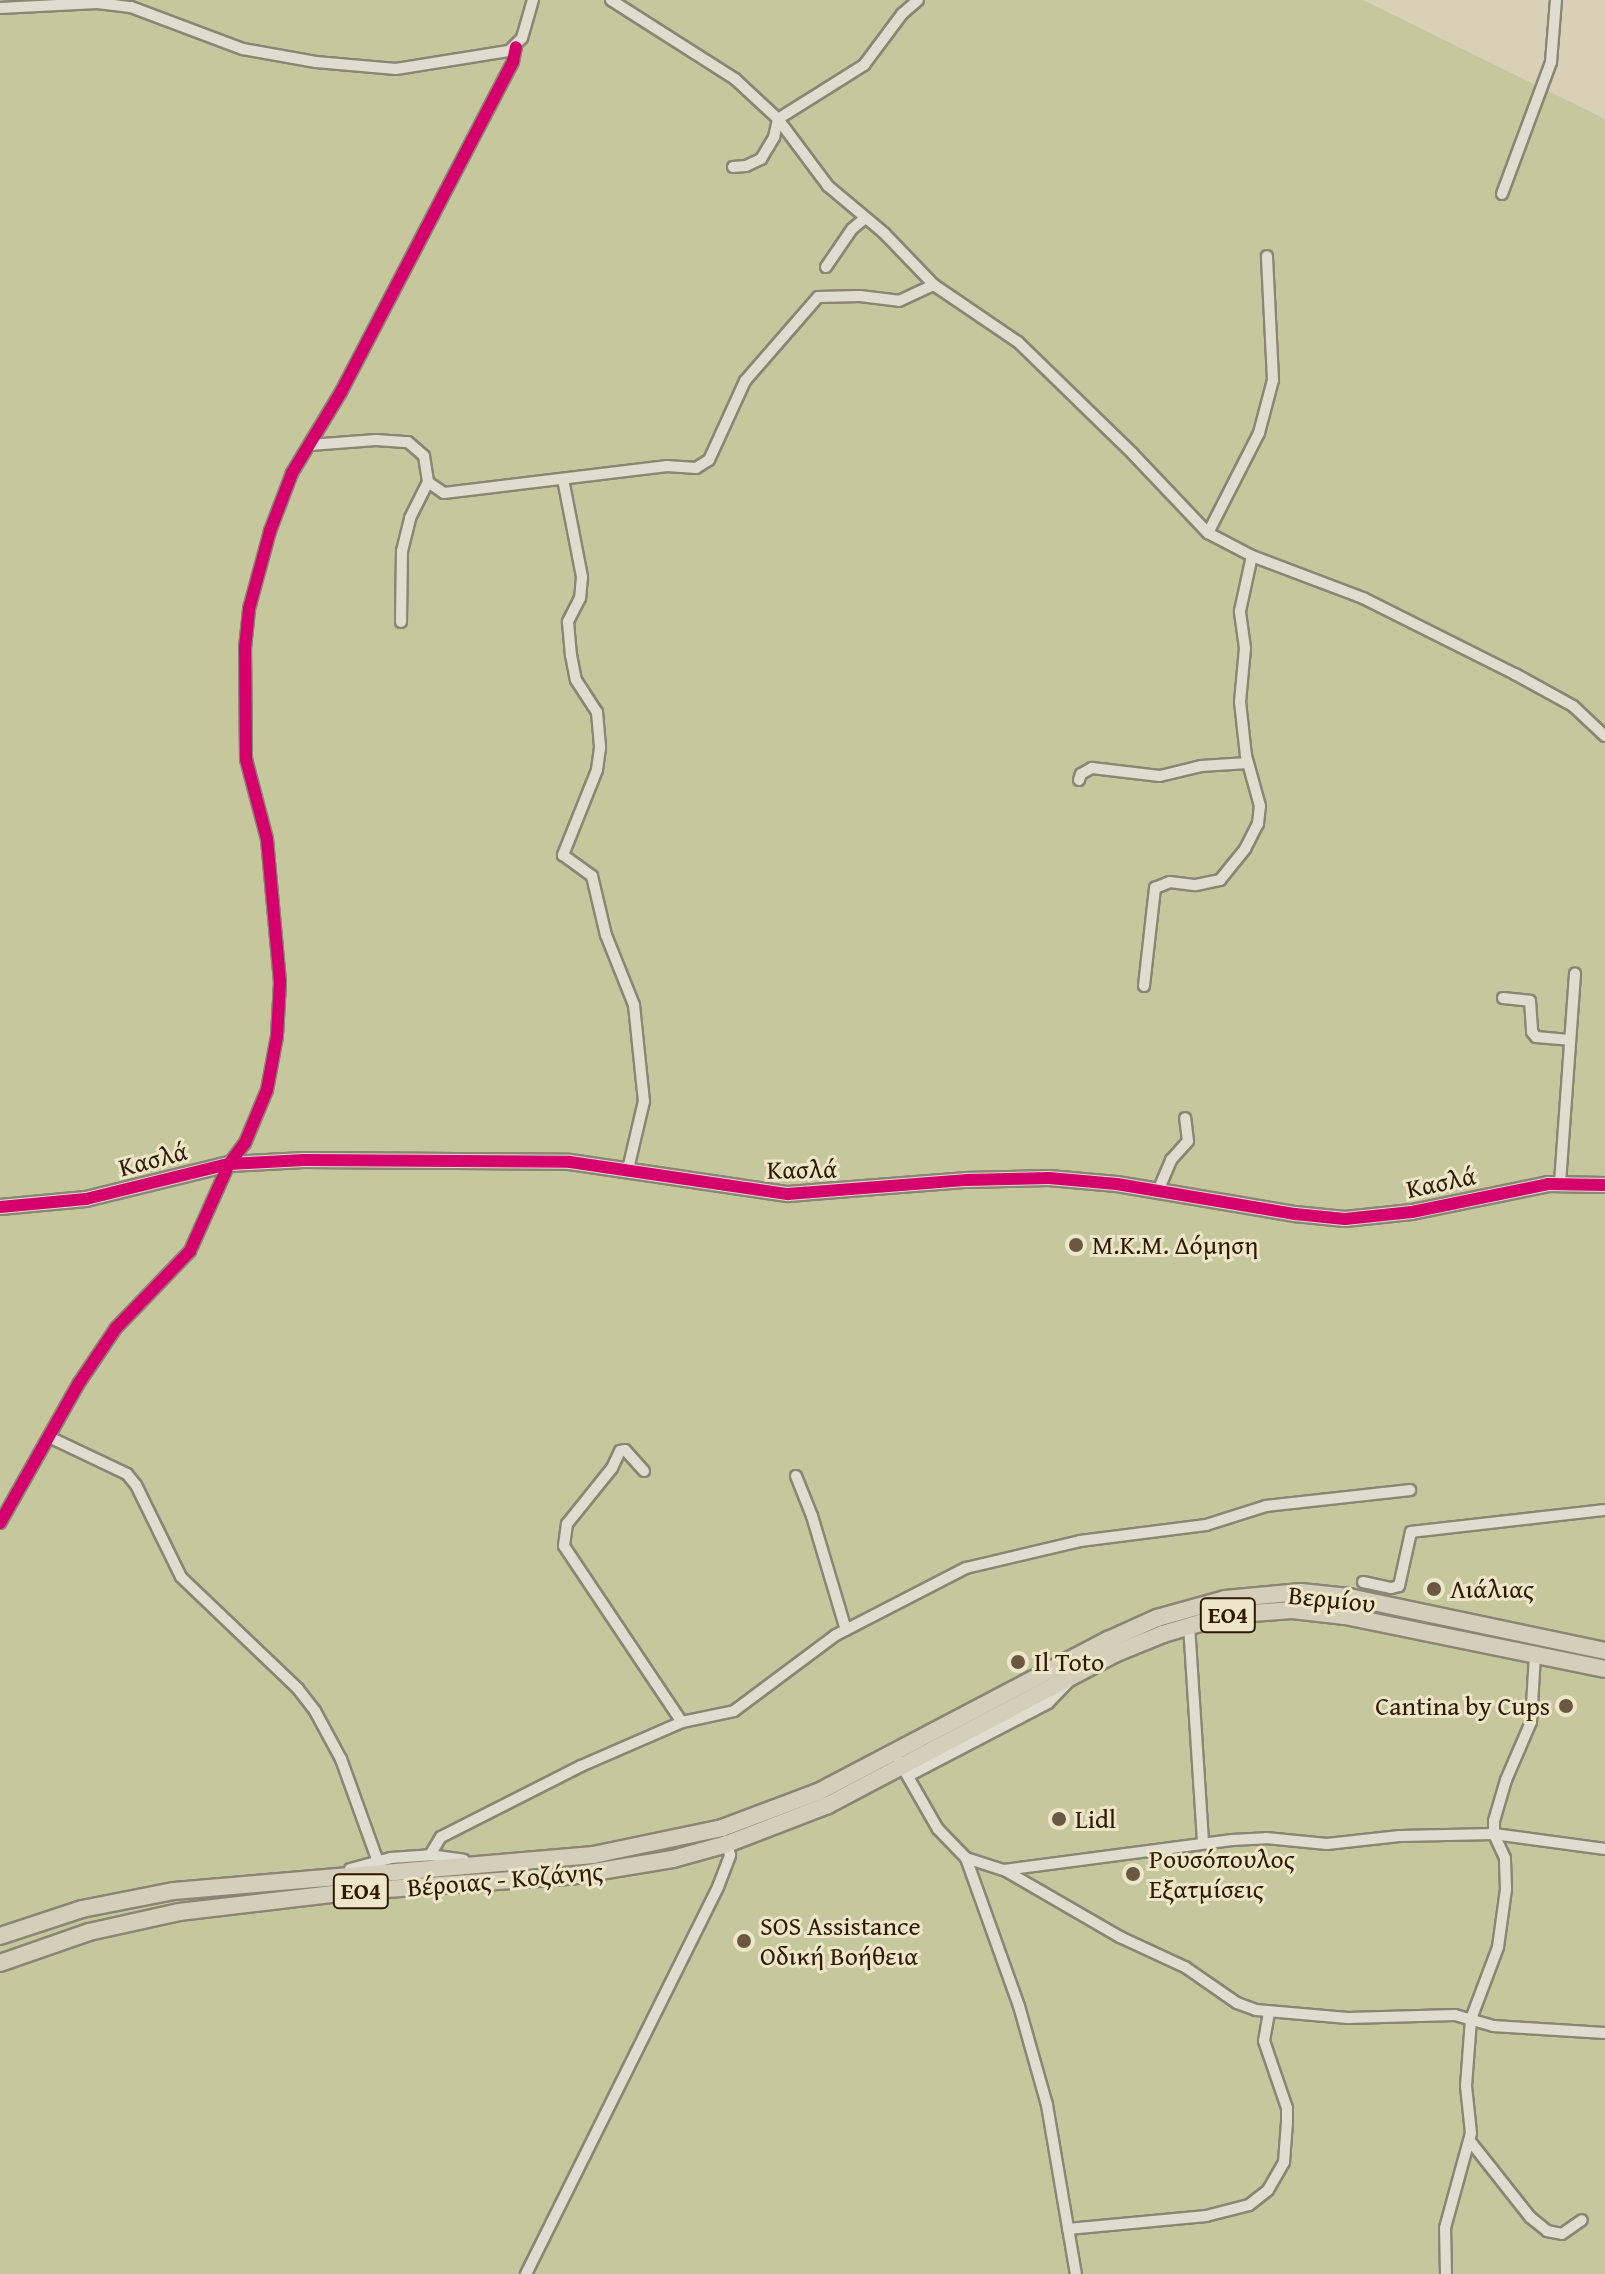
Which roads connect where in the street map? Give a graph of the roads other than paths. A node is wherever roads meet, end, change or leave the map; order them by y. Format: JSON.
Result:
{"nodes":[{"id":1,"x":533,"y":0,"type":"edge"},
{"id":2,"x":611,"y":0,"type":"edge"},
{"id":3,"x":918,"y":0,"type":"edge"},
{"id":4,"x":1556,"y":0,"type":"edge"},
{"id":5,"x":0,"y":8,"type":"edge"},
{"id":6,"x":516,"y":47,"type":"junction"},
{"id":7,"x":778,"y":119,"type":"junction"},
{"id":8,"x":733,"y":167,"type":"dead end"},
{"id":9,"x":1502,"y":194,"type":"dead end"},
{"id":10,"x":865,"y":218,"type":"junction"},
{"id":11,"x":1267,"y":256,"type":"dead end"},
{"id":12,"x":826,"y":267,"type":"dead end"},
{"id":13,"x":934,"y":285,"type":"junction"},
{"id":14,"x":310,"y":445,"type":"junction"},
{"id":15,"x":563,"y":479,"type":"junction"},
{"id":16,"x":428,"y":482,"type":"junction"},
{"id":17,"x":1208,"y":533,"type":"junction"},
{"id":18,"x":1252,"y":556,"type":"junction"},
{"id":19,"x":401,"y":622,"type":"dead end"},
{"id":20,"x":1605,"y":736,"type":"edge"},
{"id":21,"x":1248,"y":763,"type":"junction"},
{"id":22,"x":1079,"y":780,"type":"dead end"},
{"id":23,"x":1575,"y":974,"type":"dead end"},
{"id":24,"x":1144,"y":986,"type":"dead end"},
{"id":25,"x":1503,"y":998,"type":"dead end"},
{"id":26,"x":1569,"y":1040,"type":"junction"},
{"id":27,"x":1185,"y":1118,"type":"dead end"},
{"id":28,"x":229,"y":1164,"type":"junction"},
{"id":29,"x":628,"y":1169,"type":"junction"},
{"id":30,"x":1560,"y":1183,"type":"junction"},
{"id":31,"x":1605,"y":1185,"type":"edge"},
{"id":32,"x":1158,"y":1191,"type":"junction"},
{"id":33,"x":0,"y":1207,"type":"edge"},
{"id":34,"x":49,"y":1437,"type":"junction"},
{"id":35,"x":644,"y":1471,"type":"dead end"},
{"id":36,"x":796,"y":1476,"type":"dead end"},
{"id":37,"x":1410,"y":1490,"type":"dead end"},
{"id":38,"x":1605,"y":1510,"type":"edge"},
{"id":39,"x":0,"y":1523,"type":"edge"},
{"id":40,"x":1363,"y":1582,"type":"dead end"},
{"id":41,"x":1189,"y":1625,"type":"junction"},
{"id":42,"x":846,"y":1630,"type":"junction"},
{"id":43,"x":1605,"y":1651,"type":"edge"},
{"id":44,"x":1535,"y":1655,"type":"junction"},
{"id":45,"x":1605,"y":1669,"type":"edge"},
{"id":46,"x":682,"y":1722,"type":"junction"},
{"id":47,"x":901,"y":1765,"type":"junction"},
{"id":48,"x":1494,"y":1834,"type":"junction"},
{"id":49,"x":725,"y":1836,"type":"junction"},
{"id":50,"x":1203,"y":1842,"type":"junction"},
{"id":51,"x":1605,"y":1849,"type":"edge"},
{"id":52,"x":430,"y":1855,"type":"junction"},
{"id":53,"x":966,"y":1858,"type":"junction"},
{"id":54,"x":378,"y":1862,"type":"junction"},
{"id":55,"x":514,"y":1863,"type":"junction"},
{"id":56,"x":1004,"y":1870,"type":"junction"},
{"id":57,"x":304,"y":1878,"type":"junction"},
{"id":58,"x":0,"y":1936,"type":"edge"},
{"id":59,"x":0,"y":1963,"type":"edge"},
{"id":60,"x":1269,"y":2013,"type":"junction"},
{"id":61,"x":1471,"y":2019,"type":"junction"},
{"id":62,"x":1605,"y":2033,"type":"edge"},
{"id":63,"x":1470,"y":2141,"type":"junction"},
{"id":64,"x":1582,"y":2220,"type":"dead end"},
{"id":65,"x":1068,"y":2229,"type":"junction"},
{"id":66,"x":526,"y":2274,"type":"edge"},
{"id":67,"x":1076,"y":2274,"type":"edge"},
{"id":68,"x":1446,"y":2274,"type":"edge"}],
"edges":[{"from":1,"to":6,"type":"street"},
{"from":2,"to":7,"type":"street"},
{"from":3,"to":7,"type":"street"},
{"from":4,"to":9,"type":"street"},
{"from":5,"to":6,"type":"street"},
{"from":6,"to":14,"type":"street"},
{"from":7,"to":8,"type":"street"},
{"from":7,"to":10,"type":"street"},
{"from":10,"to":12,"type":"street"},
{"from":10,"to":13,"type":"street"},
{"from":11,"to":17,"type":"street"},
{"from":13,"to":15,"type":"street"},
{"from":13,"to":17,"type":"street"},
{"from":14,"to":16,"type":"street"},
{"from":14,"to":28,"type":"street"},
{"from":15,"to":16,"type":"street"},
{"from":15,"to":29,"type":"street"},
{"from":16,"to":19,"type":"street"},
{"from":17,"to":18,"type":"street"},
{"from":18,"to":20,"type":"street"},
{"from":18,"to":21,"type":"street"},
{"from":21,"to":22,"type":"street"},
{"from":21,"to":24,"type":"street"},
{"from":23,"to":26,"type":"street"},
{"from":25,"to":26,"type":"street"},
{"from":26,"to":30,"type":"street"},
{"from":27,"to":32,"type":"street"},
{"from":28,"to":29,"type":"street","name":"Κασλά"},
{"from":28,"to":33,"type":"street","name":"Κασλά"},
{"from":28,"to":34,"type":"street"},
{"from":29,"to":32,"type":"street","name":"Κασλά"},
{"from":30,"to":31,"type":"street","name":"Κασλά"},
{"from":30,"to":32,"type":"street","name":"Κασλά"},
{"from":34,"to":39,"type":"street"},
{"from":34,"to":54,"type":"street"},
{"from":35,"to":46,"type":"street"},
{"from":36,"to":42,"type":"street"},
{"from":37,"to":42,"type":"street"},
{"from":38,"to":40,"type":"street"},
{"from":41,"to":44,"type":"main road","name":"Βερμίου","number":"ΕΟ4"},
{"from":41,"to":47,"type":"main road","name":"Βερμίου","number":"ΕΟ4"},
{"from":41,"to":50,"type":"street"},
{"from":42,"to":46,"type":"street"},
{"from":43,"to":47,"type":"main road","name":"Βερμίου","number":"ΕΟ4"},
{"from":44,"to":45,"type":"main road","name":"Βερμίου","number":"ΕΟ4"},
{"from":44,"to":48,"type":"street"},
{"from":46,"to":52,"type":"street"},
{"from":47,"to":49,"type":"main road","name":"Βερμίου","number":"ΕΟ4"},
{"from":47,"to":53,"type":"street"},
{"from":48,"to":50,"type":"street"},
{"from":48,"to":51,"type":"street"},
{"from":48,"to":61,"type":"street"},
{"from":49,"to":55,"type":"main road","name":"Βέροιας - Κοζάνης","number":"ΕΟ4"},
{"from":49,"to":59,"type":"main road","name":"Βέροιας - Κοζάνης","number":"ΕΟ4"},
{"from":49,"to":66,"type":"street"},
{"from":50,"to":56,"type":"street"},
{"from":52,"to":54,"type":"street"},
{"from":52,"to":55,"type":"street"},
{"from":53,"to":56,"type":"street"},
{"from":53,"to":65,"type":"street"},
{"from":54,"to":57,"type":"street"},
{"from":55,"to":57,"type":"main road","name":"Βέροιας - Κοζάνης","number":"ΕΟ4"},
{"from":56,"to":60,"type":"street"},
{"from":57,"to":58,"type":"main road","name":"Βέροιας - Κοζάνης","number":"ΕΟ4"},
{"from":60,"to":61,"type":"street"},
{"from":60,"to":65,"type":"street"},
{"from":61,"to":62,"type":"street"},
{"from":61,"to":63,"type":"street"},
{"from":63,"to":64,"type":"street"},
{"from":63,"to":68,"type":"street"},
{"from":65,"to":67,"type":"street"}]}
